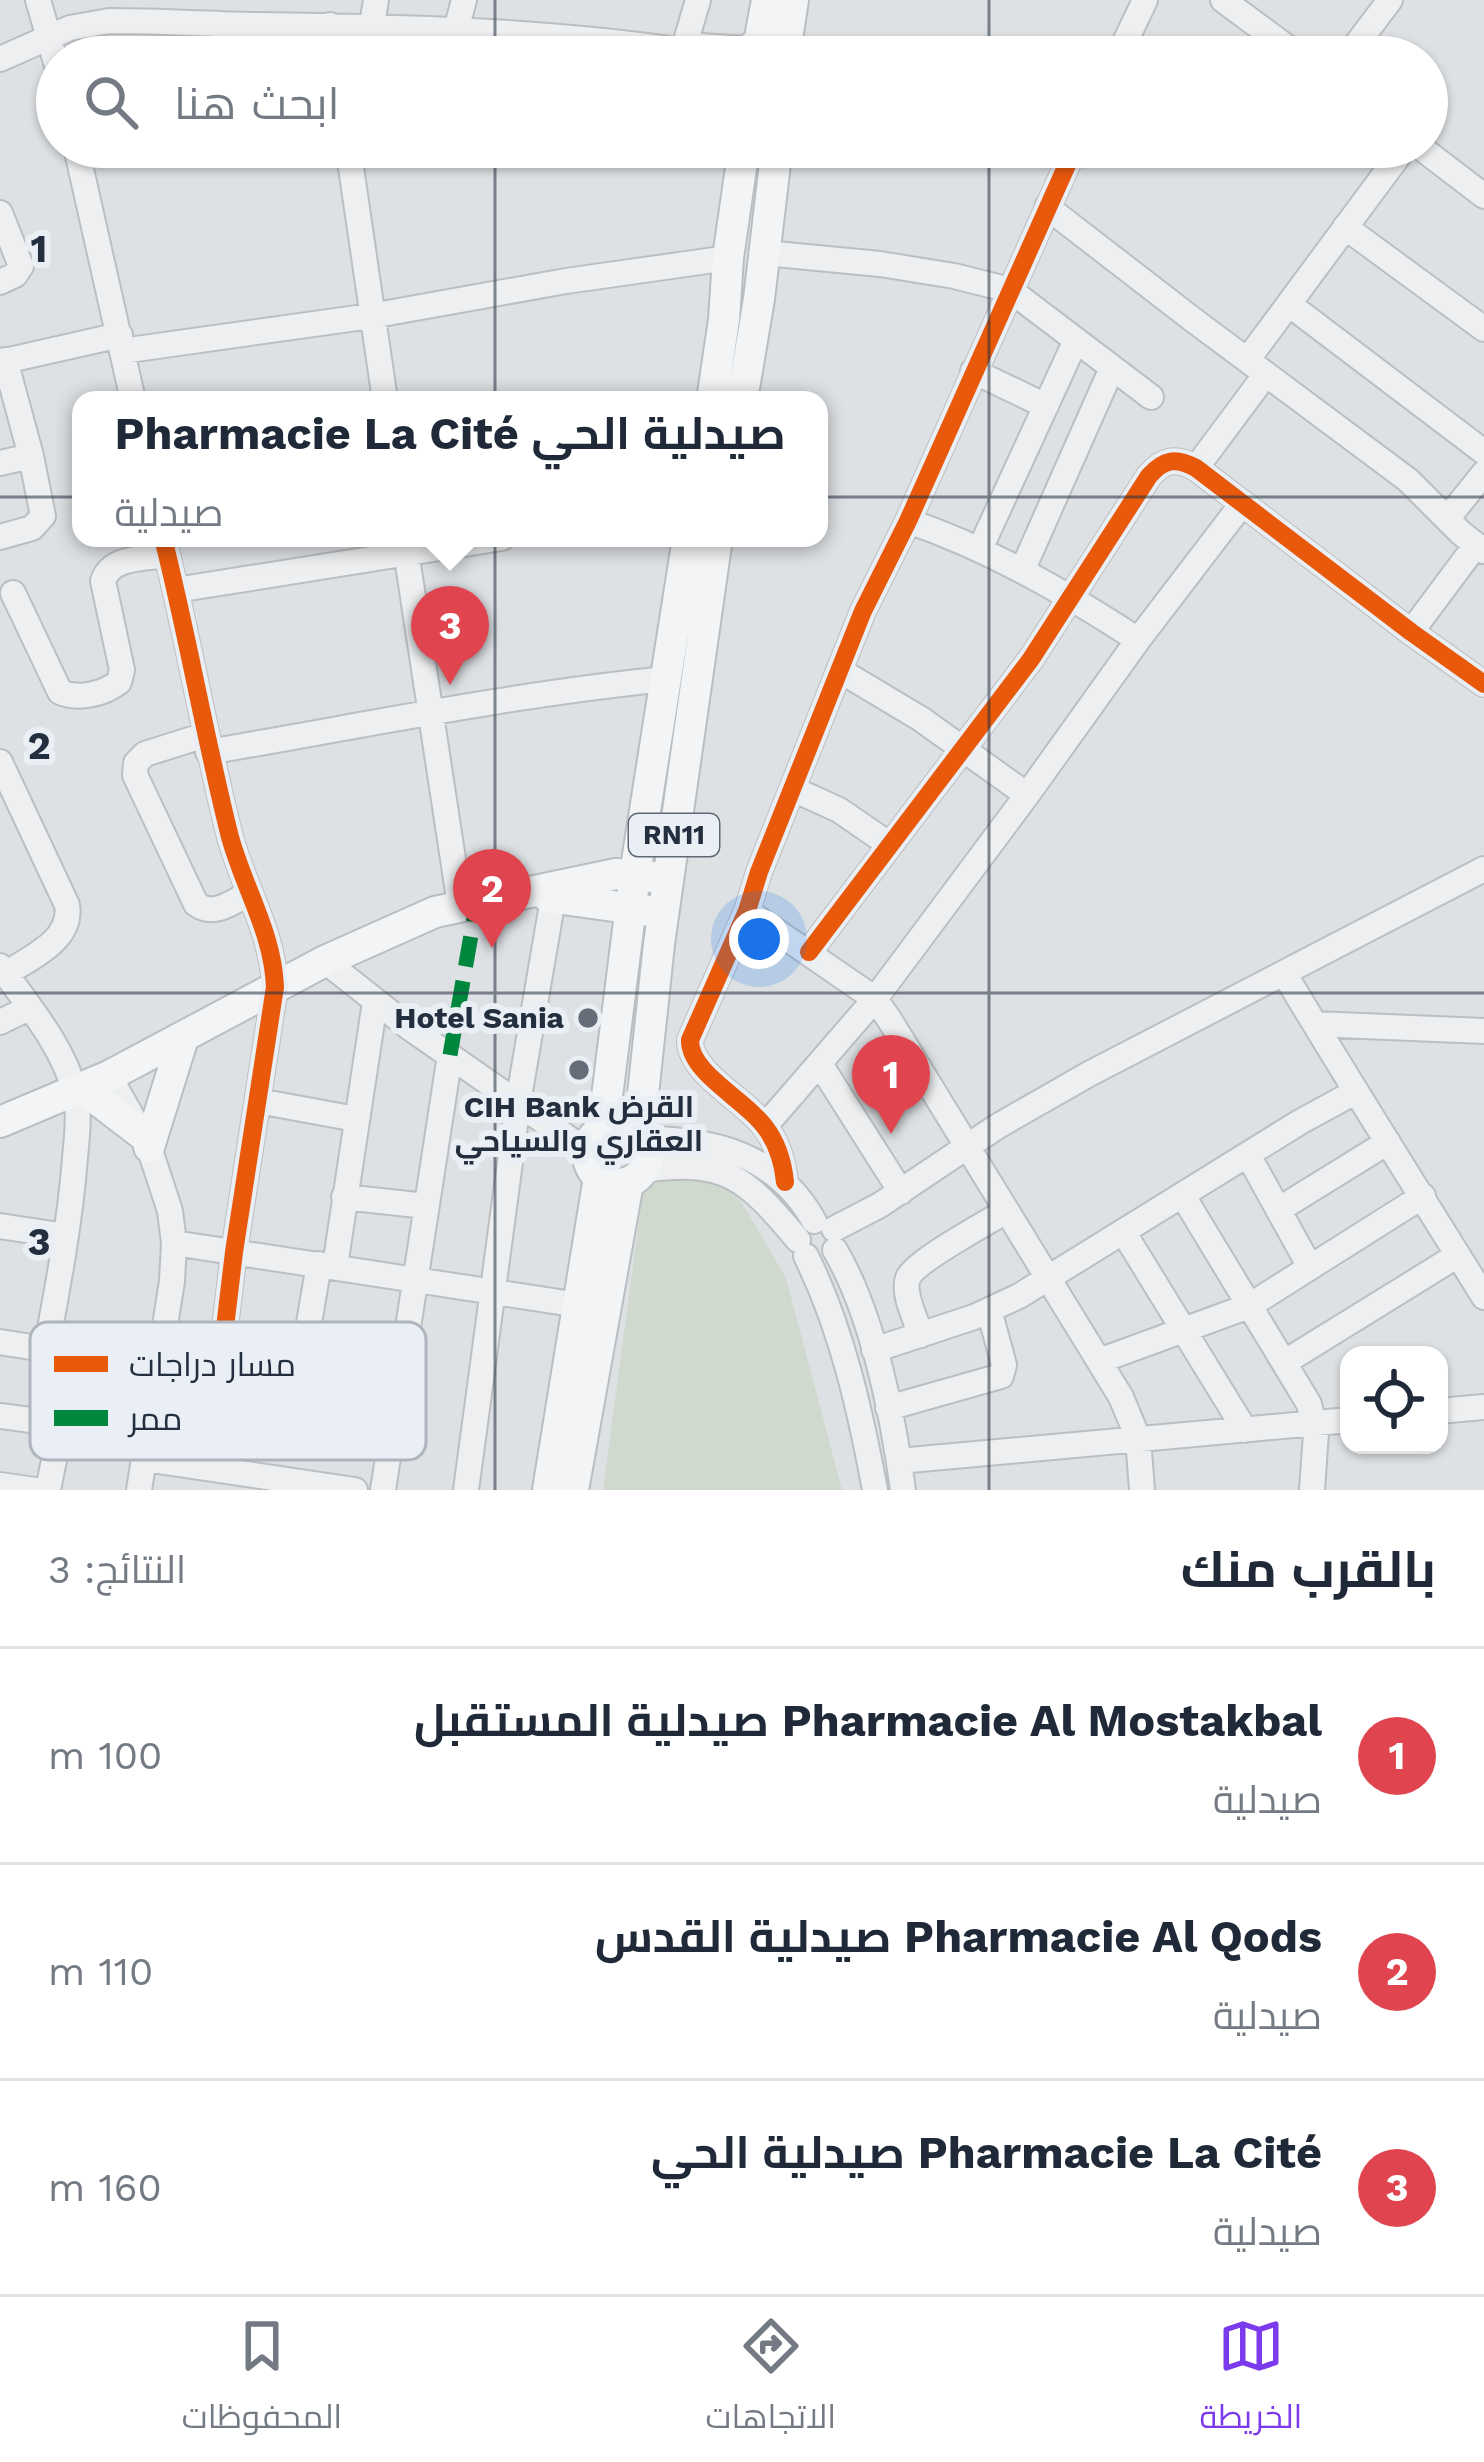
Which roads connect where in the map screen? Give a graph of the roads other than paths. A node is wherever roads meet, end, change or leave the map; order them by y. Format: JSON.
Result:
{"nodes":[{"id":1,"x":38,"y":0,"type":"edge"},
{"id":2,"x":464,"y":0,"type":"edge"},
{"id":3,"x":698,"y":0,"type":"edge"},
{"id":4,"x":767,"y":0,"type":"edge"},
{"id":5,"x":794,"y":0,"type":"edge"},
{"id":6,"x":1145,"y":0,"type":"edge"},
{"id":7,"x":1222,"y":0,"type":"edge"},
{"id":8,"x":1390,"y":0,"type":"edge"},
{"id":9,"x":111,"y":10,"type":"edge"},
{"id":10,"x":180,"y":11,"type":"edge"},
{"id":11,"x":374,"y":13,"type":"edge"},
{"id":12,"x":330,"y":25,"type":"junction"},
{"id":13,"x":456,"y":30,"type":"junction"},
{"id":14,"x":49,"y":36,"type":"joint"},
{"id":15,"x":332,"y":36,"type":"edge"},
{"id":16,"x":532,"y":36,"type":"edge"},
{"id":17,"x":691,"y":36,"type":"edge"},
{"id":18,"x":766,"y":36,"type":"edge"},
{"id":19,"x":774,"y":36,"type":"edge"},
{"id":20,"x":1128,"y":36,"type":"edge"},
{"id":21,"x":1271,"y":36,"type":"edge"},
{"id":22,"x":1363,"y":36,"type":"edge"},
{"id":23,"x":36,"y":42,"type":"edge"},
{"id":24,"x":0,"y":59,"type":"edge"},
{"id":25,"x":81,"y":168,"type":"edge"},
{"id":26,"x":351,"y":168,"type":"edge"},
{"id":27,"x":741,"y":168,"type":"edge"},
{"id":28,"x":775,"y":168,"type":"edge"},
{"id":29,"x":1066,"y":168,"type":"edge"},
{"id":30,"x":1390,"y":168,"type":"edge"},
{"id":31,"x":1447,"y":168,"type":"edge"},
{"id":32,"x":1484,"y":196,"type":"edge"},
{"id":33,"x":1048,"y":207,"type":"junction"},
{"id":34,"x":0,"y":213,"type":"edge"},
{"id":35,"x":1346,"y":227,"type":"junction"},
{"id":36,"x":765,"y":253,"type":"junction"},
{"id":37,"x":728,"y":258,"type":"junction"},
{"id":38,"x":0,"y":282,"type":"edge"},
{"id":39,"x":1010,"y":290,"type":"junction"},
{"id":40,"x":1290,"y":305,"type":"junction"},
{"id":41,"x":371,"y":316,"type":"junction"},
{"id":42,"x":1484,"y":329,"type":"edge"},
{"id":43,"x":1076,"y":340,"type":"junction"},
{"id":44,"x":121,"y":343,"type":"junction"},
{"id":45,"x":2,"y":361,"type":"edge"},
{"id":46,"x":1257,"y":366,"type":"junction"},
{"id":47,"x":1112,"y":368,"type":"junction"},
{"id":48,"x":973,"y":371,"type":"junction"},
{"id":49,"x":131,"y":391,"type":"edge"},
{"id":50,"x":384,"y":391,"type":"edge"},
{"id":51,"x":713,"y":391,"type":"edge"},
{"id":52,"x":743,"y":391,"type":"edge"},
{"id":53,"x":1151,"y":397,"type":"dead end"},
{"id":54,"x":1046,"y":406,"type":"junction"},
{"id":55,"x":1484,"y":452,"type":"edge"},
{"id":56,"x":31,"y":456,"type":"junction"},
{"id":57,"x":0,"y":463,"type":"edge"},
{"id":58,"x":1196,"y":468,"type":"junction"},
{"id":59,"x":1484,"y":473,"type":"edge"},
{"id":60,"x":1242,"y":504,"type":"junction"},
{"id":61,"x":1447,"y":519,"type":"junction"},
{"id":62,"x":908,"y":521,"type":"junction"},
{"id":63,"x":0,"y":537,"type":"edge"},
{"id":64,"x":162,"y":547,"type":"edge"},
{"id":65,"x":165,"y":547,"type":"edge"},
{"id":66,"x":400,"y":547,"type":"edge"},
{"id":67,"x":405,"y":547,"type":"edge"},
{"id":68,"x":687,"y":547,"type":"edge"},
{"id":69,"x":717,"y":547,"type":"edge"},
{"id":70,"x":1480,"y":548,"type":"edge"},
{"id":71,"x":980,"y":549,"type":"junction"},
{"id":72,"x":1022,"y":571,"type":"junction"},
{"id":73,"x":176,"y":590,"type":"junction"},
{"id":74,"x":13,"y":593,"type":"dead end"},
{"id":75,"x":1072,"y":599,"type":"junction"},
{"id":76,"x":1411,"y":632,"type":"junction"},
{"id":77,"x":1138,"y":640,"type":"junction"},
{"id":78,"x":838,"y":670,"type":"junction"},
{"id":79,"x":667,"y":679,"type":"junction"},
{"id":80,"x":1484,"y":684,"type":"edge"},
{"id":81,"x":430,"y":713,"type":"junction"},
{"id":82,"x":207,"y":744,"type":"junction"},
{"id":83,"x":964,"y":750,"type":"junction"},
{"id":84,"x":0,"y":762,"type":"edge"},
{"id":85,"x":793,"y":789,"type":"junction"},
{"id":86,"x":1027,"y":795,"type":"junction"},
{"id":87,"x":890,"y":845,"type":"junction"},
{"id":88,"x":1484,"y":869,"type":"edge"},
{"id":89,"x":635,"y":874,"type":"junction"},
{"id":90,"x":668,"y":878,"type":"junction"},
{"id":91,"x":248,"y":893,"type":"junction"},
{"id":92,"x":550,"y":895,"type":"junction"},
{"id":93,"x":460,"y":905,"type":"junction"},
{"id":94,"x":630,"y":908,"type":"junction"},
{"id":95,"x":747,"y":910,"type":"junction"},
{"id":96,"x":663,"y":914,"type":"junction"},
{"id":97,"x":809,"y":952,"type":"junction"},
{"id":98,"x":625,"y":953,"type":"junction"},
{"id":99,"x":325,"y":961,"type":"junction"},
{"id":100,"x":3,"y":970,"type":"edge"},
{"id":101,"x":1284,"y":973,"type":"junction"},
{"id":102,"x":275,"y":987,"type":"junction"},
{"id":103,"x":875,"y":999,"type":"junction"},
{"id":104,"x":375,"y":1002,"type":"junction"},
{"id":105,"x":29,"y":1008,"type":"junction"},
{"id":106,"x":0,"y":1022,"type":"edge"},
{"id":107,"x":1315,"y":1024,"type":"junction"},
{"id":108,"x":1484,"y":1031,"type":"edge"},
{"id":109,"x":183,"y":1038,"type":"junction"},
{"id":110,"x":450,"y":1055,"type":"junction"},
{"id":111,"x":820,"y":1064,"type":"junction"},
{"id":112,"x":89,"y":1085,"type":"junction"},
{"id":113,"x":1355,"y":1092,"type":"junction"},
{"id":114,"x":258,"y":1101,"type":"junction"},
{"id":115,"x":518,"y":1103,"type":"junction"},
{"id":116,"x":356,"y":1119,"type":"junction"},
{"id":117,"x":0,"y":1122,"type":"edge"},
{"id":118,"x":765,"y":1126,"type":"junction"},
{"id":119,"x":146,"y":1141,"type":"junction"},
{"id":120,"x":1388,"y":1142,"type":"junction"},
{"id":121,"x":967,"y":1146,"type":"junction"},
{"id":122,"x":621,"y":1154,"type":"junction"},
{"id":123,"x":1248,"y":1155,"type":"junction"},
{"id":124,"x":785,"y":1182,"type":"junction"},
{"id":125,"x":901,"y":1192,"type":"junction"},
{"id":126,"x":1183,"y":1196,"type":"junction"},
{"id":127,"x":1423,"y":1196,"type":"junction"},
{"id":128,"x":344,"y":1197,"type":"junction"},
{"id":129,"x":426,"y":1206,"type":"junction"},
{"id":130,"x":1278,"y":1210,"type":"junction"},
{"id":131,"x":1006,"y":1211,"type":"junction"},
{"id":132,"x":0,"y":1226,"type":"edge"},
{"id":133,"x":1124,"y":1233,"type":"junction"},
{"id":134,"x":66,"y":1236,"type":"junction"},
{"id":135,"x":817,"y":1239,"type":"junction"},
{"id":136,"x":174,"y":1244,"type":"junction"},
{"id":137,"x":234,"y":1252,"type":"junction"},
{"id":138,"x":1458,"y":1256,"type":"junction"},
{"id":139,"x":327,"y":1265,"type":"junction"},
{"id":140,"x":1310,"y":1268,"type":"junction"},
{"id":141,"x":1048,"y":1279,"type":"junction"},
{"id":142,"x":415,"y":1281,"type":"junction"},
{"id":143,"x":494,"y":1294,"type":"junction"},
{"id":144,"x":1484,"y":1297,"type":"edge"},
{"id":145,"x":579,"y":1305,"type":"junction"},
{"id":146,"x":1250,"y":1306,"type":"junction"},
{"id":147,"x":989,"y":1310,"type":"junction"},
{"id":148,"x":51,"y":1322,"type":"edge"},
{"id":149,"x":164,"y":1322,"type":"edge"},
{"id":150,"x":225,"y":1322,"type":"edge"},
{"id":151,"x":314,"y":1322,"type":"edge"},
{"id":152,"x":409,"y":1322,"type":"edge"},
{"id":153,"x":1182,"y":1329,"type":"junction"},
{"id":154,"x":920,"y":1335,"type":"junction"},
{"id":155,"x":0,"y":1342,"type":"edge"},
{"id":156,"x":30,"y":1347,"type":"edge"},
{"id":157,"x":874,"y":1350,"type":"junction"},
{"id":158,"x":1099,"y":1361,"type":"junction"},
{"id":159,"x":1285,"y":1362,"type":"junction"},
{"id":160,"x":1484,"y":1407,"type":"edge"},
{"id":161,"x":888,"y":1408,"type":"junction"},
{"id":162,"x":1448,"y":1411,"type":"edge"},
{"id":163,"x":0,"y":1416,"type":"edge"},
{"id":164,"x":30,"y":1420,"type":"edge"},
{"id":165,"x":1340,"y":1421,"type":"edge"},
{"id":166,"x":1315,"y":1423,"type":"junction"},
{"id":167,"x":1245,"y":1430,"type":"junction"},
{"id":168,"x":1138,"y":1438,"type":"junction"},
{"id":169,"x":54,"y":1460,"type":"edge"},
{"id":170,"x":144,"y":1460,"type":"edge"},
{"id":171,"x":149,"y":1460,"type":"edge"},
{"id":172,"x":388,"y":1460,"type":"edge"},
{"id":173,"x":899,"y":1461,"type":"junction"},
{"id":174,"x":269,"y":1483,"type":"edge"},
{"id":175,"x":5,"y":1487,"type":"edge"},
{"id":176,"x":35,"y":1490,"type":"edge"},
{"id":177,"x":48,"y":1490,"type":"edge"},
{"id":178,"x":139,"y":1490,"type":"edge"},
{"id":179,"x":355,"y":1490,"type":"edge"},
{"id":180,"x":383,"y":1490,"type":"edge"},
{"id":181,"x":466,"y":1490,"type":"edge"},
{"id":182,"x":548,"y":1490,"type":"edge"},
{"id":183,"x":573,"y":1490,"type":"edge"},
{"id":184,"x":875,"y":1490,"type":"edge"},
{"id":185,"x":903,"y":1490,"type":"edge"},
{"id":186,"x":1142,"y":1490,"type":"edge"},
{"id":187,"x":1312,"y":1490,"type":"edge"}],
"edges":[{"from":1,"to":14,"type":"street"},
{"from":2,"to":13,"type":"street"},
{"from":3,"to":17,"type":"street"},
{"from":4,"to":18,"type":"main road"},
{"from":5,"to":19,"type":"main road"},
{"from":6,"to":20,"type":"street"},
{"from":7,"to":21,"type":"street"},
{"from":8,"to":22,"type":"street"},
{"from":9,"to":10,"type":"street"},
{"from":9,"to":14,"type":"street"},
{"from":10,"to":12,"type":"street"},
{"from":11,"to":12,"type":"street"},
{"from":11,"to":13,"type":"street"},
{"from":12,"to":15,"type":"street"},
{"from":13,"to":16,"type":"street"},
{"from":23,"to":24,"type":"street"},
{"from":25,"to":44,"type":"street"},
{"from":26,"to":41,"type":"street"},
{"from":27,"to":37,"type":"main road"},
{"from":28,"to":36,"type":"main road"},
{"from":29,"to":33,"type":"street"},
{"from":30,"to":35,"type":"street"},
{"from":31,"to":32,"type":"street"},
{"from":33,"to":39,"type":"street"},
{"from":33,"to":46,"type":"street"},
{"from":34,"to":38,"type":"street"},
{"from":35,"to":40,"type":"street"},
{"from":35,"to":42,"type":"street"},
{"from":36,"to":39,"type":"street"},
{"from":36,"to":52,"type":"main road"},
{"from":37,"to":41,"type":"street"},
{"from":37,"to":51,"type":"main road"},
{"from":39,"to":43,"type":"street"},
{"from":39,"to":48,"type":"street"},
{"from":40,"to":46,"type":"street"},
{"from":40,"to":55,"type":"street"},
{"from":41,"to":44,"type":"street"},
{"from":41,"to":50,"type":"street"},
{"from":43,"to":47,"type":"street"},
{"from":43,"to":54,"type":"street"},
{"from":44,"to":45,"type":"street"},
{"from":44,"to":49,"type":"street"},
{"from":45,"to":56,"type":"street"},
{"from":46,"to":58,"type":"street"},
{"from":46,"to":61,"type":"street"},
{"from":47,"to":53,"type":"street"},
{"from":47,"to":72,"type":"street"},
{"from":48,"to":54,"type":"street"},
{"from":48,"to":62,"type":"street"},
{"from":54,"to":71,"type":"street"},
{"from":56,"to":57,"type":"street"},
{"from":56,"to":63,"type":"street"},
{"from":58,"to":60,"type":"street"},
{"from":58,"to":75,"type":"street"},
{"from":59,"to":61,"type":"street"},
{"from":60,"to":76,"type":"street"},
{"from":60,"to":77,"type":"street"},
{"from":61,"to":70,"type":"street"},
{"from":62,"to":71,"type":"street"},
{"from":62,"to":78,"type":"street"},
{"from":64,"to":74,"type":"street"},
{"from":65,"to":73,"type":"street"},
{"from":66,"to":73,"type":"street"},
{"from":67,"to":81,"type":"street"},
{"from":68,"to":79,"type":"main road","number":"RN11"},
{"from":69,"to":90,"type":"main road","number":"RN11"},
{"from":70,"to":76,"type":"street"},
{"from":71,"to":72,"type":"street"},
{"from":72,"to":75,"type":"street"},
{"from":73,"to":82,"type":"street"},
{"from":75,"to":77,"type":"street"},
{"from":75,"to":83,"type":"street"},
{"from":76,"to":80,"type":"street"},
{"from":77,"to":86,"type":"street"},
{"from":78,"to":83,"type":"street"},
{"from":78,"to":85,"type":"street"},
{"from":79,"to":81,"type":"street"},
{"from":79,"to":89,"type":"main road","number":"RN11"},
{"from":81,"to":82,"type":"street"},
{"from":81,"to":93,"type":"street"},
{"from":82,"to":91,"type":"street"},
{"from":82,"to":91,"type":"street"},
{"from":83,"to":86,"type":"street"},
{"from":83,"to":87,"type":"street"},
{"from":84,"to":100,"type":"street"},
{"from":85,"to":87,"type":"street"},
{"from":85,"to":95,"type":"street"},
{"from":86,"to":103,"type":"street"},
{"from":87,"to":97,"type":"street"},
{"from":88,"to":101,"type":"street"},
{"from":89,"to":90,"type":"main road"},
{"from":89,"to":92,"type":"main road"},
{"from":89,"to":94,"type":"main road","number":"RN11"},
{"from":90,"to":96,"type":"main road","number":"RN11"},
{"from":91,"to":102,"type":"street"},
{"from":92,"to":93,"type":"main road"},
{"from":92,"to":94,"type":"main road"},
{"from":92,"to":98,"type":"main road"},
{"from":92,"to":115,"type":"street"},
{"from":93,"to":99,"type":"main road"},
{"from":94,"to":96,"type":"main road"},
{"from":94,"to":98,"type":"main road","number":"RN11"},
{"from":95,"to":97,"type":"street"},
{"from":95,"to":118,"type":"street"},
{"from":96,"to":122,"type":"main road","number":"RN11"},
{"from":97,"to":103,"type":"street"},
{"from":98,"to":122,"type":"main road","number":"RN11"},
{"from":99,"to":102,"type":"main road"},
{"from":99,"to":104,"type":"street"},
{"from":100,"to":105,"type":"street"},
{"from":101,"to":107,"type":"street"},
{"from":101,"to":121,"type":"street"},
{"from":102,"to":109,"type":"main road"},
{"from":102,"to":114,"type":"street"},
{"from":103,"to":111,"type":"street"},
{"from":103,"to":121,"type":"street"},
{"from":104,"to":110,"type":"street"},
{"from":104,"to":116,"type":"street"},
{"from":105,"to":106,"type":"street"},
{"from":105,"to":112,"type":"street"},
{"from":107,"to":108,"type":"street"},
{"from":107,"to":113,"type":"street"},
{"from":109,"to":112,"type":"main road"},
{"from":109,"to":119,"type":"main road"},
{"from":110,"to":115,"type":"street"},
{"from":110,"to":129,"type":"street"},
{"from":111,"to":118,"type":"street"},
{"from":111,"to":125,"type":"street"},
{"from":112,"to":117,"type":"main road"},
{"from":112,"to":119,"type":"main road"},
{"from":112,"to":134,"type":"street"},
{"from":113,"to":120,"type":"street"},
{"from":113,"to":123,"type":"street"},
{"from":114,"to":116,"type":"street"},
{"from":114,"to":137,"type":"street"},
{"from":115,"to":122,"type":"street"},
{"from":115,"to":143,"type":"street"},
{"from":116,"to":128,"type":"street"},
{"from":118,"to":124,"type":"street"},
{"from":119,"to":136,"type":"street"},
{"from":120,"to":127,"type":"street"},
{"from":120,"to":130,"type":"street"},
{"from":121,"to":125,"type":"street"},
{"from":121,"to":131,"type":"street"},
{"from":122,"to":124,"type":"street"},
{"from":122,"to":135,"type":"street"},
{"from":122,"to":145,"type":"main road","number":"RN11"},
{"from":122,"to":183,"type":"main road","number":"RN11"},
{"from":123,"to":126,"type":"street"},
{"from":123,"to":130,"type":"street"},
{"from":124,"to":135,"type":"street"},
{"from":125,"to":135,"type":"street"},
{"from":126,"to":133,"type":"street"},
{"from":126,"to":146,"type":"street"},
{"from":127,"to":138,"type":"street"},
{"from":127,"to":140,"type":"street"},
{"from":128,"to":129,"type":"street"},
{"from":128,"to":139,"type":"street"},
{"from":129,"to":142,"type":"street"},
{"from":130,"to":140,"type":"street"},
{"from":131,"to":141,"type":"street"},
{"from":131,"to":154,"type":"street"},
{"from":132,"to":134,"type":"street"},
{"from":133,"to":141,"type":"street"},
{"from":133,"to":153,"type":"street"},
{"from":134,"to":148,"type":"street"},
{"from":135,"to":157,"type":"street"},
{"from":135,"to":184,"type":"street"},
{"from":136,"to":137,"type":"street"},
{"from":136,"to":149,"type":"street"},
{"from":137,"to":139,"type":"street"},
{"from":137,"to":150,"type":"street"},
{"from":138,"to":144,"type":"street"},
{"from":138,"to":159,"type":"street"},
{"from":139,"to":142,"type":"street"},
{"from":139,"to":151,"type":"street"},
{"from":140,"to":146,"type":"street"},
{"from":141,"to":147,"type":"street"},
{"from":141,"to":158,"type":"street"},
{"from":142,"to":143,"type":"street"},
{"from":142,"to":152,"type":"street"},
{"from":143,"to":145,"type":"street"},
{"from":143,"to":181,"type":"street"},
{"from":145,"to":182,"type":"main road","number":"RN11"},
{"from":146,"to":153,"type":"street"},
{"from":146,"to":159,"type":"street"},
{"from":147,"to":154,"type":"street"},
{"from":147,"to":161,"type":"street"},
{"from":153,"to":158,"type":"street"},
{"from":153,"to":167,"type":"street"},
{"from":154,"to":157,"type":"street"},
{"from":155,"to":156,"type":"street"},
{"from":157,"to":161,"type":"street"},
{"from":158,"to":168,"type":"street"},
{"from":159,"to":166,"type":"street"},
{"from":160,"to":162,"type":"street"},
{"from":161,"to":173,"type":"street"},
{"from":163,"to":164,"type":"street"},
{"from":165,"to":166,"type":"street"},
{"from":166,"to":167,"type":"street"},
{"from":166,"to":187,"type":"street"},
{"from":167,"to":168,"type":"street"},
{"from":168,"to":173,"type":"street"},
{"from":168,"to":186,"type":"street"},
{"from":169,"to":177,"type":"street"},
{"from":170,"to":178,"type":"street"},
{"from":171,"to":174,"type":"street"},
{"from":172,"to":180,"type":"street"},
{"from":173,"to":185,"type":"street"},
{"from":174,"to":179,"type":"street"},
{"from":175,"to":176,"type":"street"}]}
